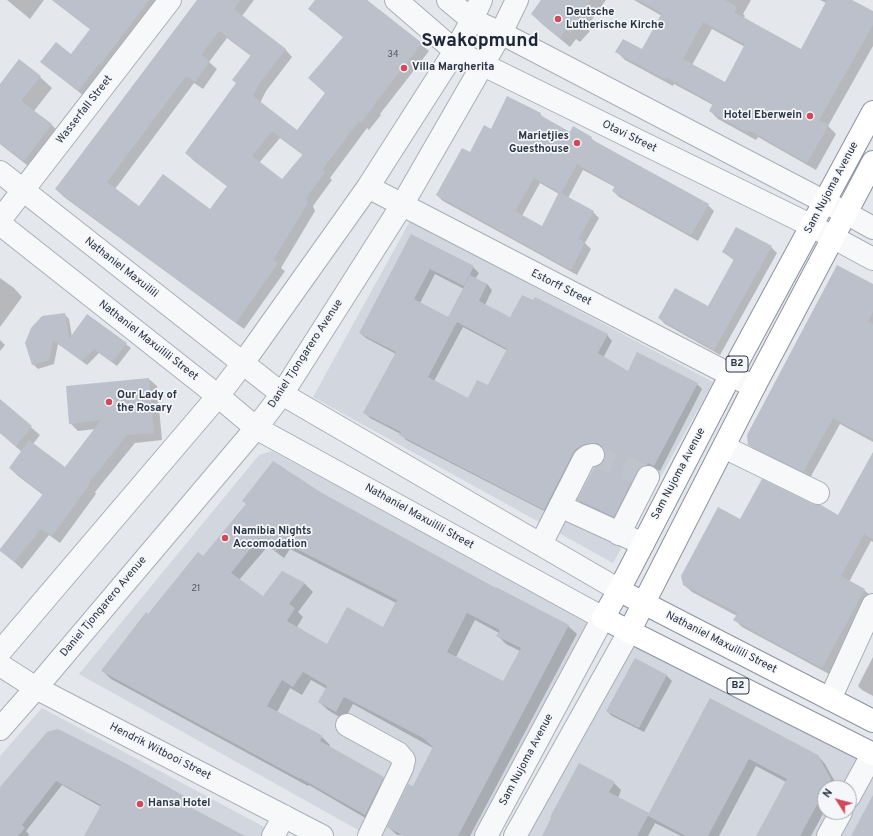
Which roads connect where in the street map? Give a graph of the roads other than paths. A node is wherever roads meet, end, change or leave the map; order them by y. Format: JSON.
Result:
{"nodes":[{"id":1,"x":170,"y":0,"type":"edge"},
{"id":2,"x":396,"y":0,"type":"edge"},
{"id":3,"x":448,"y":0,"type":"edge"},
{"id":4,"x":481,"y":0,"type":"edge"},
{"id":5,"x":518,"y":0,"type":"edge"},
{"id":6,"x":472,"y":20,"type":"junction"},
{"id":7,"x":501,"y":33,"type":"junction"},
{"id":8,"x":455,"y":51,"type":"junction"},
{"id":9,"x":483,"y":64,"type":"junction"},
{"id":10,"x":873,"y":112,"type":"edge"},
{"id":11,"x":873,"y":162,"type":"edge"},
{"id":12,"x":0,"y":172,"type":"edge"},
{"id":13,"x":368,"y":187,"type":"junction"},
{"id":14,"x":23,"y":190,"type":"junction"},
{"id":15,"x":824,"y":202,"type":"junction"},
{"id":16,"x":402,"y":205,"type":"junction"},
{"id":17,"x":846,"y":213,"type":"junction"},
{"id":18,"x":0,"y":220,"type":"edge"},
{"id":19,"x":0,"y":224,"type":"edge"},
{"id":20,"x":812,"y":226,"type":"junction"},
{"id":21,"x":873,"y":228,"type":"edge"},
{"id":22,"x":833,"y":238,"type":"junction"},
{"id":23,"x":873,"y":259,"type":"edge"},
{"id":24,"x":243,"y":363,"type":"junction"},
{"id":25,"x":730,"y":376,"type":"junction"},
{"id":26,"x":754,"y":387,"type":"junction"},
{"id":27,"x":282,"y":394,"type":"junction"},
{"id":28,"x":218,"y":396,"type":"junction"},
{"id":29,"x":256,"y":428,"type":"junction"},
{"id":30,"x":724,"y":447,"type":"junction"},
{"id":31,"x":593,"y":455,"type":"dead end"},
{"id":32,"x":673,"y":486,"type":"junction"},
{"id":33,"x":818,"y":493,"type":"dead end"},
{"id":34,"x":560,"y":506,"type":"junction"},
{"id":35,"x":619,"y":534,"type":"junction"},
{"id":36,"x":541,"y":544,"type":"junction"},
{"id":37,"x":642,"y":544,"type":"junction"},
{"id":38,"x":619,"y":590,"type":"junction"},
{"id":39,"x":644,"y":603,"type":"junction"},
{"id":40,"x":873,"y":605,"type":"edge"},
{"id":41,"x":603,"y":618,"type":"junction"},
{"id":42,"x":629,"y":632,"type":"junction"},
{"id":43,"x":0,"y":652,"type":"edge"},
{"id":44,"x":0,"y":665,"type":"edge"},
{"id":45,"x":36,"y":688,"type":"junction"},
{"id":46,"x":830,"y":699,"type":"junction"},
{"id":47,"x":873,"y":721,"type":"edge"},
{"id":48,"x":347,"y":725,"type":"dead end"},
{"id":49,"x":0,"y":729,"type":"edge"},
{"id":50,"x":873,"y":754,"type":"edge"},
{"id":51,"x":857,"y":783,"type":"edge"},
{"id":52,"x":284,"y":816,"type":"junction"},
{"id":53,"x":837,"y":820,"type":"edge"},
{"id":54,"x":273,"y":836,"type":"edge"},
{"id":55,"x":322,"y":836,"type":"edge"},
{"id":56,"x":369,"y":836,"type":"edge"},
{"id":57,"x":486,"y":836,"type":"edge"},
{"id":58,"x":515,"y":836,"type":"edge"},
{"id":59,"x":828,"y":836,"type":"edge"}],
"edges":[{"from":1,"to":14,"type":"street","name":"Wasserfall Street"},
{"from":2,"to":8,"type":"street","name":"Otavi Street"},
{"from":3,"to":6,"type":"street"},
{"from":4,"to":6,"type":"street"},
{"from":5,"to":7,"type":"street","name":"Daniel Tjongarero Avenue"},
{"from":6,"to":7,"type":"street"},
{"from":6,"to":8,"type":"street"},
{"from":7,"to":9,"type":"street","name":"Daniel Tjongarero Avenue"},
{"from":7,"to":15,"type":"street"},
{"from":8,"to":9,"type":"street","name":"Otavi Street"},
{"from":8,"to":13,"type":"street"},
{"from":9,"to":16,"type":"street","name":"Daniel Tjongarero Avenue"},
{"from":9,"to":20,"type":"street","name":"Otavi Street"},
{"from":10,"to":15,"type":"highway","name":"Sam Nujoma Avenue","number":"B2"},
{"from":11,"to":17,"type":"highway","number":"B2"},
{"from":12,"to":14,"type":"street","name":"Nathaniel Maxuilili"},
{"from":13,"to":16,"type":"street","name":"Estorff Street"},
{"from":13,"to":24,"type":"street"},
{"from":14,"to":18,"type":"street","name":"Wasserfall Street"},
{"from":14,"to":24,"type":"street","name":"Nathaniel Maxuilili"},
{"from":15,"to":17,"type":"street"},
{"from":15,"to":20,"type":"highway","name":"Sam Nujoma Avenue","number":"B2"},
{"from":16,"to":25,"type":"street","name":"Estorff Street"},
{"from":16,"to":27,"type":"street","name":"Daniel Tjongarero Avenue"},
{"from":17,"to":21,"type":"street"},
{"from":17,"to":22,"type":"highway","number":"B2"},
{"from":19,"to":28,"type":"street","name":"Nathaniel Maxuilili Street"},
{"from":20,"to":22,"type":"street","name":"Otavi Street"},
{"from":20,"to":25,"type":"highway","name":"Sam Nujoma Avenue","number":"B2"},
{"from":22,"to":23,"type":"street","name":"Otavi Street"},
{"from":22,"to":26,"type":"highway","number":"B2"},
{"from":24,"to":27,"type":"street","name":"Nathaniel Maxuilili Street"},
{"from":24,"to":28,"type":"street"},
{"from":25,"to":26,"type":"street","name":"Estorff Street"},
{"from":25,"to":32,"type":"highway","name":"Sam Nujoma Avenue","number":"B2"},
{"from":26,"to":30,"type":"highway","number":"B2"},
{"from":27,"to":29,"type":"street","name":"Daniel Tjongarero Avenue"},
{"from":27,"to":36,"type":"street","name":"Nathaniel Maxuilili Street"},
{"from":28,"to":29,"type":"street","name":"Nathaniel Maxuilili Street"},
{"from":28,"to":43,"type":"street"},
{"from":29,"to":41,"type":"street","name":"Nathaniel Maxuilili Street"},
{"from":29,"to":45,"type":"street","name":"Daniel Tjongarero Avenue"},
{"from":30,"to":33,"type":"street"},
{"from":30,"to":39,"type":"highway","number":"B2"},
{"from":31,"to":34,"type":"street"},
{"from":32,"to":35,"type":"street"},
{"from":32,"to":37,"type":"highway","name":"Sam Nujoma Avenue","number":"B2"},
{"from":34,"to":35,"type":"street"},
{"from":34,"to":36,"type":"street"},
{"from":35,"to":37,"type":"street"},
{"from":36,"to":38,"type":"street","name":"Nathaniel Maxuilili Street"},
{"from":37,"to":38,"type":"highway","name":"Sam Nujoma Avenue","number":"B2"},
{"from":38,"to":39,"type":"highway","name":"Nathaniel Maxuilili Street"},
{"from":38,"to":41,"type":"highway","name":"Sam Nujoma Avenue","number":"B2"},
{"from":39,"to":42,"type":"highway","number":"B2"},
{"from":39,"to":46,"type":"highway","name":"Nathaniel Maxuilili Street"},
{"from":40,"to":46,"type":"street"},
{"from":41,"to":42,"type":"highway","name":"Nathaniel Maxuilili Street","number":"B2"},
{"from":41,"to":57,"type":"street","name":"Sam Nujoma Avenue"},
{"from":42,"to":50,"type":"highway","name":"Nathaniel Maxuilili Street","number":"B2"},
{"from":42,"to":58,"type":"street"},
{"from":44,"to":45,"type":"street","name":"Hendrik Witbooi Street"},
{"from":45,"to":49,"type":"street","name":"Daniel Tjongarero Avenue"},
{"from":45,"to":52,"type":"street","name":"Hendrik Witbooi Street"},
{"from":46,"to":47,"type":"highway","name":"Nathaniel Maxuilili Street"},
{"from":48,"to":56,"type":"street"},
{"from":50,"to":51,"type":"street"},
{"from":52,"to":54,"type":"street"},
{"from":52,"to":55,"type":"street","name":"Hendrik Witbooi Street"},
{"from":53,"to":59,"type":"street"}]}
